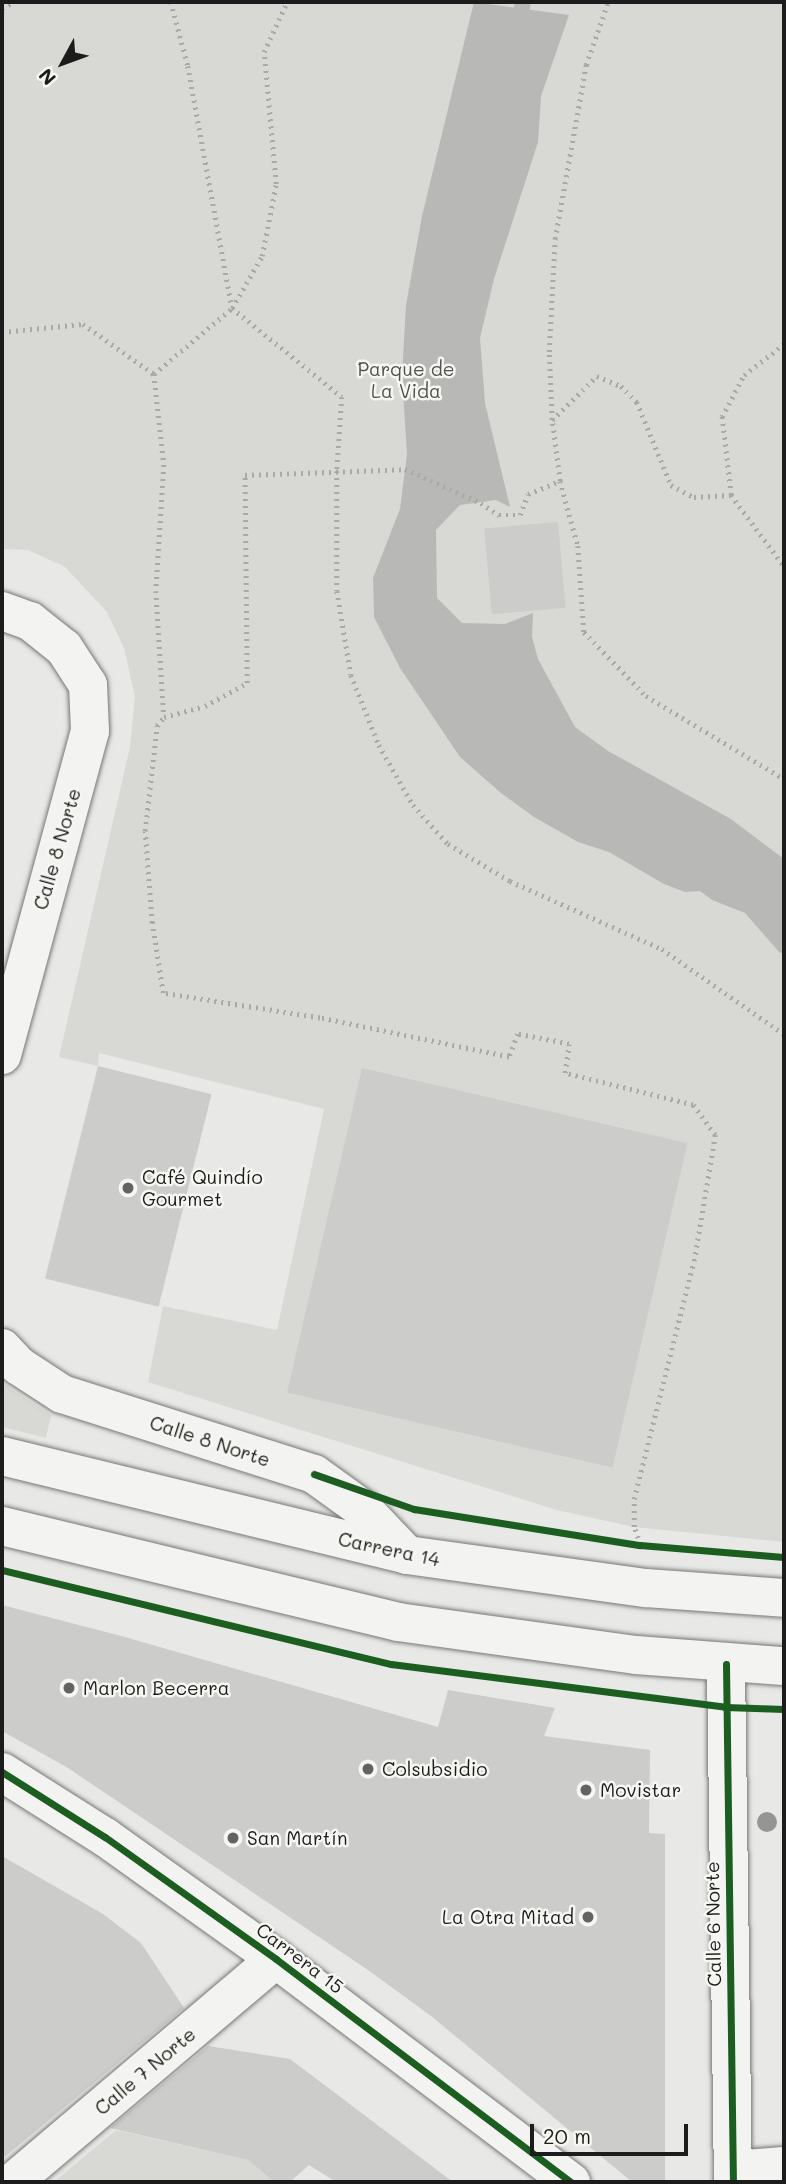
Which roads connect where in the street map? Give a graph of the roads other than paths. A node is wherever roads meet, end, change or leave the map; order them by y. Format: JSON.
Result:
{"nodes":[{"id":1,"x":2,"y":611,"type":"edge"},
{"id":2,"x":5,"y":1040,"type":"edge"},
{"id":3,"x":2,"y":1348,"type":"edge"},
{"id":4,"x":2,"y":1455,"type":"edge"},
{"id":5,"x":2,"y":1526,"type":"edge"},
{"id":6,"x":407,"y":1555,"type":"junction"},
{"id":7,"x":784,"y":1598,"type":"edge"},
{"id":8,"x":726,"y":1664,"type":"junction"},
{"id":9,"x":784,"y":1666,"type":"edge"},
{"id":10,"x":2,"y":1772,"type":"edge"},
{"id":11,"x":276,"y":1959,"type":"junction"},
{"id":12,"x":784,"y":2166,"type":"edge"},
{"id":13,"x":733,"y":2176,"type":"edge"},
{"id":14,"x":13,"y":2182,"type":"edge"},
{"id":15,"x":571,"y":2182,"type":"edge"}],
"edges":[{"from":1,"to":2,"type":"street","name":"Calle 8 Norte"},
{"from":3,"to":6,"type":"street","name":"Calle 8 Norte"},
{"from":4,"to":6,"type":"street","name":"Carrera 14"},
{"from":5,"to":8,"type":"street"},
{"from":6,"to":7,"type":"street","name":"Carrera 14"},
{"from":8,"to":9,"type":"street"},
{"from":8,"to":13,"type":"street","name":"Calle 6 Norte"},
{"from":10,"to":11,"type":"street","name":"Carrera 15"},
{"from":11,"to":14,"type":"street","name":"Calle 7 Norte"},
{"from":11,"to":15,"type":"street","name":"Carrera 15"},
{"from":12,"to":13,"type":"street"}]}
